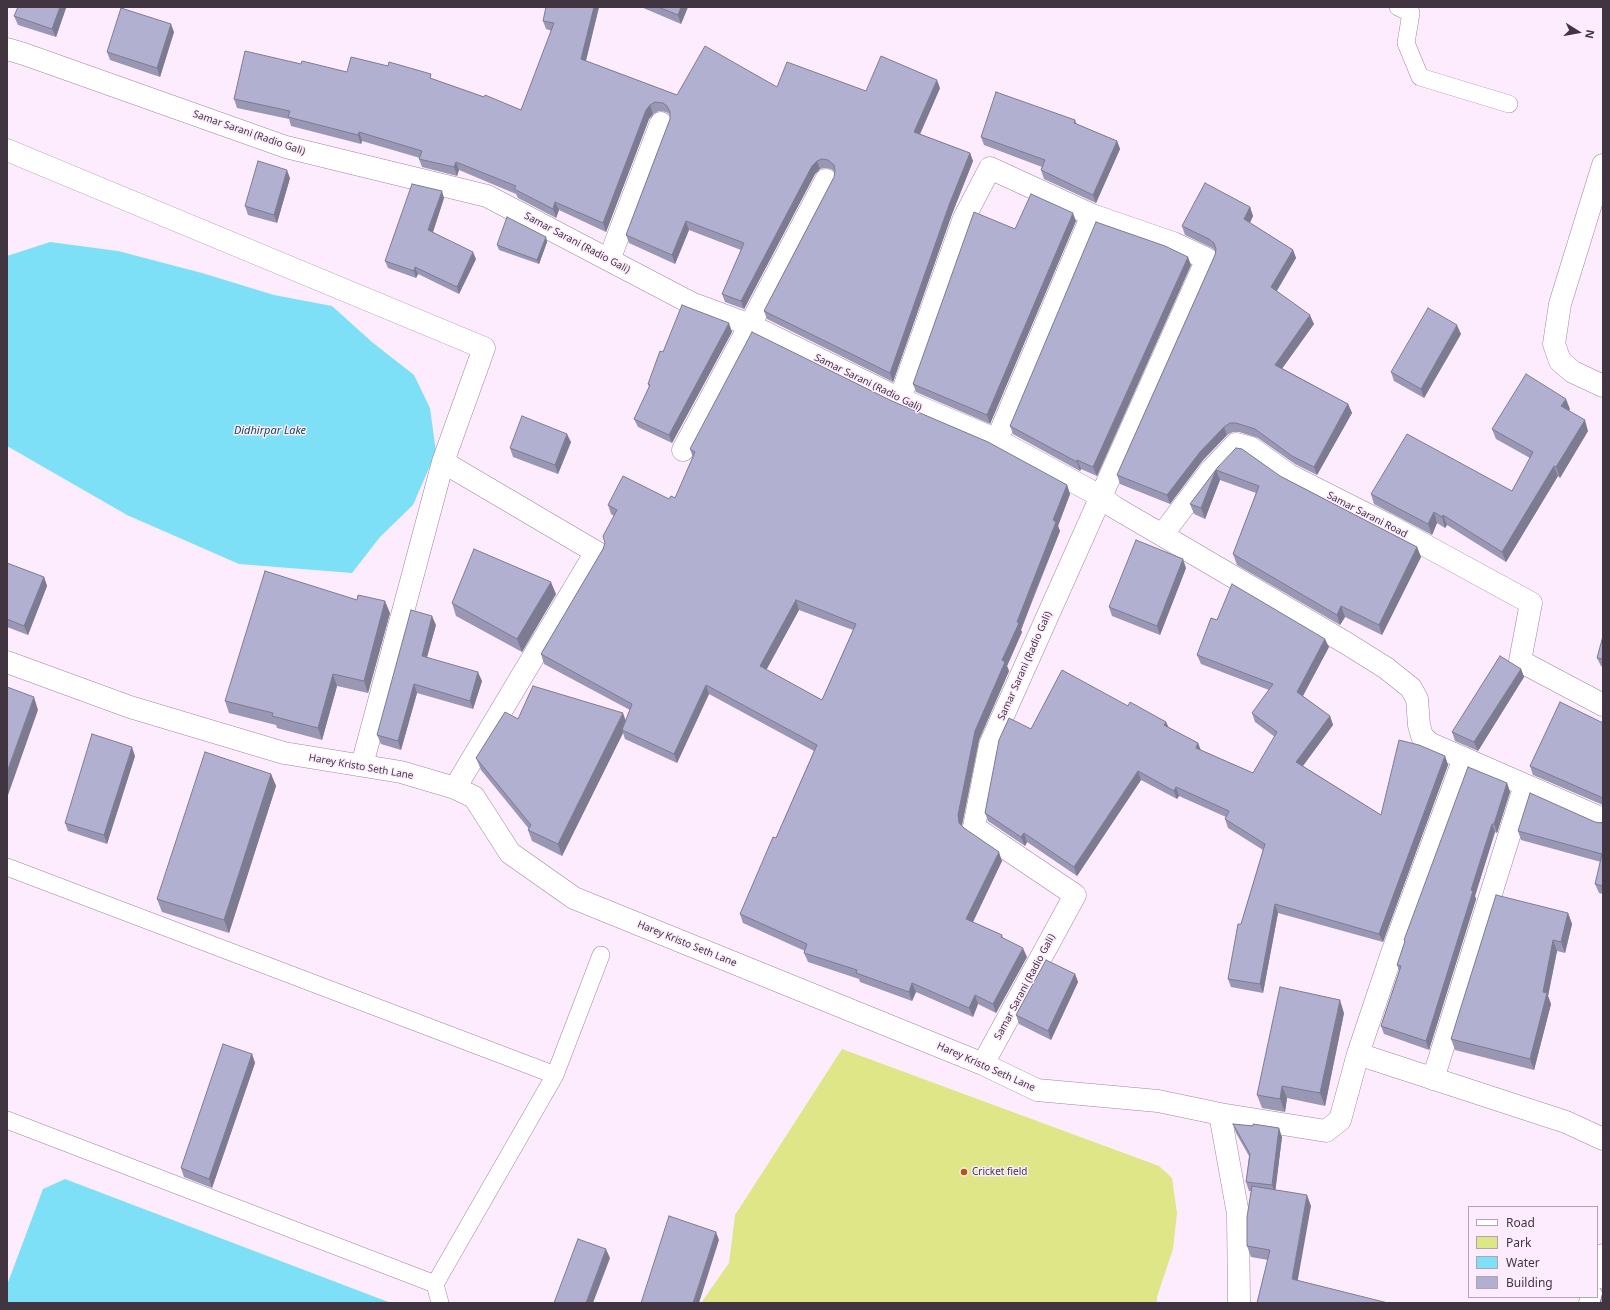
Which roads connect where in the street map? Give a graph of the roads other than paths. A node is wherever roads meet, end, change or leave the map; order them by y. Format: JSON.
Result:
{"nodes":[{"id":1,"x":1398,"y":7,"type":"edge"},
{"id":2,"x":7,"y":49,"type":"edge"},
{"id":3,"x":1508,"y":104,"type":"dead end"},
{"id":4,"x":660,"y":123,"type":"dead end"},
{"id":5,"x":7,"y":150,"type":"edge"},
{"id":6,"x":1603,"y":165,"type":"edge"},
{"id":7,"x":826,"y":180,"type":"dead end"},
{"id":8,"x":1092,"y":215,"type":"junction"},
{"id":9,"x":609,"y":260,"type":"junction"},
{"id":10,"x":750,"y":325,"type":"junction"},
{"id":11,"x":1603,"y":386,"type":"edge"},
{"id":12,"x":900,"y":399,"type":"junction"},
{"id":13,"x":997,"y":440,"type":"junction"},
{"id":14,"x":683,"y":450,"type":"dead end"},
{"id":15,"x":442,"y":462,"type":"junction"},
{"id":16,"x":1100,"y":496,"type":"junction"},
{"id":17,"x":1162,"y":535,"type":"junction"},
{"id":18,"x":7,"y":662,"type":"edge"},
{"id":19,"x":1603,"y":705,"type":"edge"},
{"id":20,"x":1464,"y":758,"type":"junction"},
{"id":21,"x":362,"y":766,"type":"junction"},
{"id":22,"x":1525,"y":785,"type":"junction"},
{"id":23,"x":455,"y":788,"type":"junction"},
{"id":24,"x":1603,"y":819,"type":"edge"},
{"id":25,"x":7,"y":867,"type":"edge"},
{"id":26,"x":601,"y":955,"type":"dead end"},
{"id":27,"x":1358,"y":1054,"type":"junction"},
{"id":28,"x":983,"y":1064,"type":"junction"},
{"id":29,"x":555,"y":1075,"type":"junction"},
{"id":30,"x":1433,"y":1079,"type":"junction"},
{"id":31,"x":1220,"y":1114,"type":"junction"},
{"id":32,"x":7,"y":1120,"type":"edge"},
{"id":33,"x":1603,"y":1139,"type":"edge"},
{"id":34,"x":1603,"y":1255,"type":"edge"},
{"id":35,"x":1598,"y":1274,"type":"edge"},
{"id":36,"x":435,"y":1284,"type":"junction"},
{"id":37,"x":440,"y":1303,"type":"edge"},
{"id":38,"x":1239,"y":1303,"type":"edge"}],
"edges":[{"from":1,"to":3,"type":"lane"},
{"from":2,"to":9,"type":"street","name":"Samar Sarani (Radio Gali)"},
{"from":4,"to":9,"type":"street"},
{"from":5,"to":15,"type":"street"},
{"from":6,"to":11,"type":"street"},
{"from":7,"to":10,"type":"street"},
{"from":8,"to":12,"type":"street"},
{"from":8,"to":13,"type":"street"},
{"from":8,"to":16,"type":"street"},
{"from":9,"to":10,"type":"street","name":"Samar Sarani (Radio Gali)"},
{"from":10,"to":12,"type":"street","name":"Samar Sarani (Radio Gali)"},
{"from":10,"to":14,"type":"street"},
{"from":12,"to":13,"type":"street","name":"Samar Sarani (Radio Gali)"},
{"from":13,"to":16,"type":"street","name":"Samar Sarani (Radio Gali)"},
{"from":15,"to":21,"type":"street"},
{"from":15,"to":23,"type":"street"},
{"from":16,"to":17,"type":"street"},
{"from":16,"to":28,"type":"street","name":"Samar Sarani (Radio Gali)"},
{"from":17,"to":19,"type":"street","name":"Samar Sarani Road"},
{"from":17,"to":20,"type":"street"},
{"from":18,"to":21,"type":"street","name":"Harey Kristo Seth Lane"},
{"from":20,"to":22,"type":"street"},
{"from":20,"to":27,"type":"street","name":"Harey Kristo Seth Lane"},
{"from":21,"to":23,"type":"street","name":"Harey Kristo Seth Lane"},
{"from":22,"to":24,"type":"street"},
{"from":22,"to":30,"type":"street"},
{"from":23,"to":28,"type":"street","name":"Harey Kristo Seth Lane"},
{"from":25,"to":29,"type":"lane"},
{"from":26,"to":29,"type":"lane"},
{"from":27,"to":30,"type":"street"},
{"from":27,"to":31,"type":"street","name":"Harey Kristo Seth Lane"},
{"from":28,"to":31,"type":"street","name":"Harey Kristo Seth Lane"},
{"from":29,"to":36,"type":"lane"},
{"from":30,"to":33,"type":"street"},
{"from":31,"to":38,"type":"street"},
{"from":32,"to":36,"type":"lane"},
{"from":34,"to":35,"type":"street"},
{"from":36,"to":37,"type":"lane"}]}
